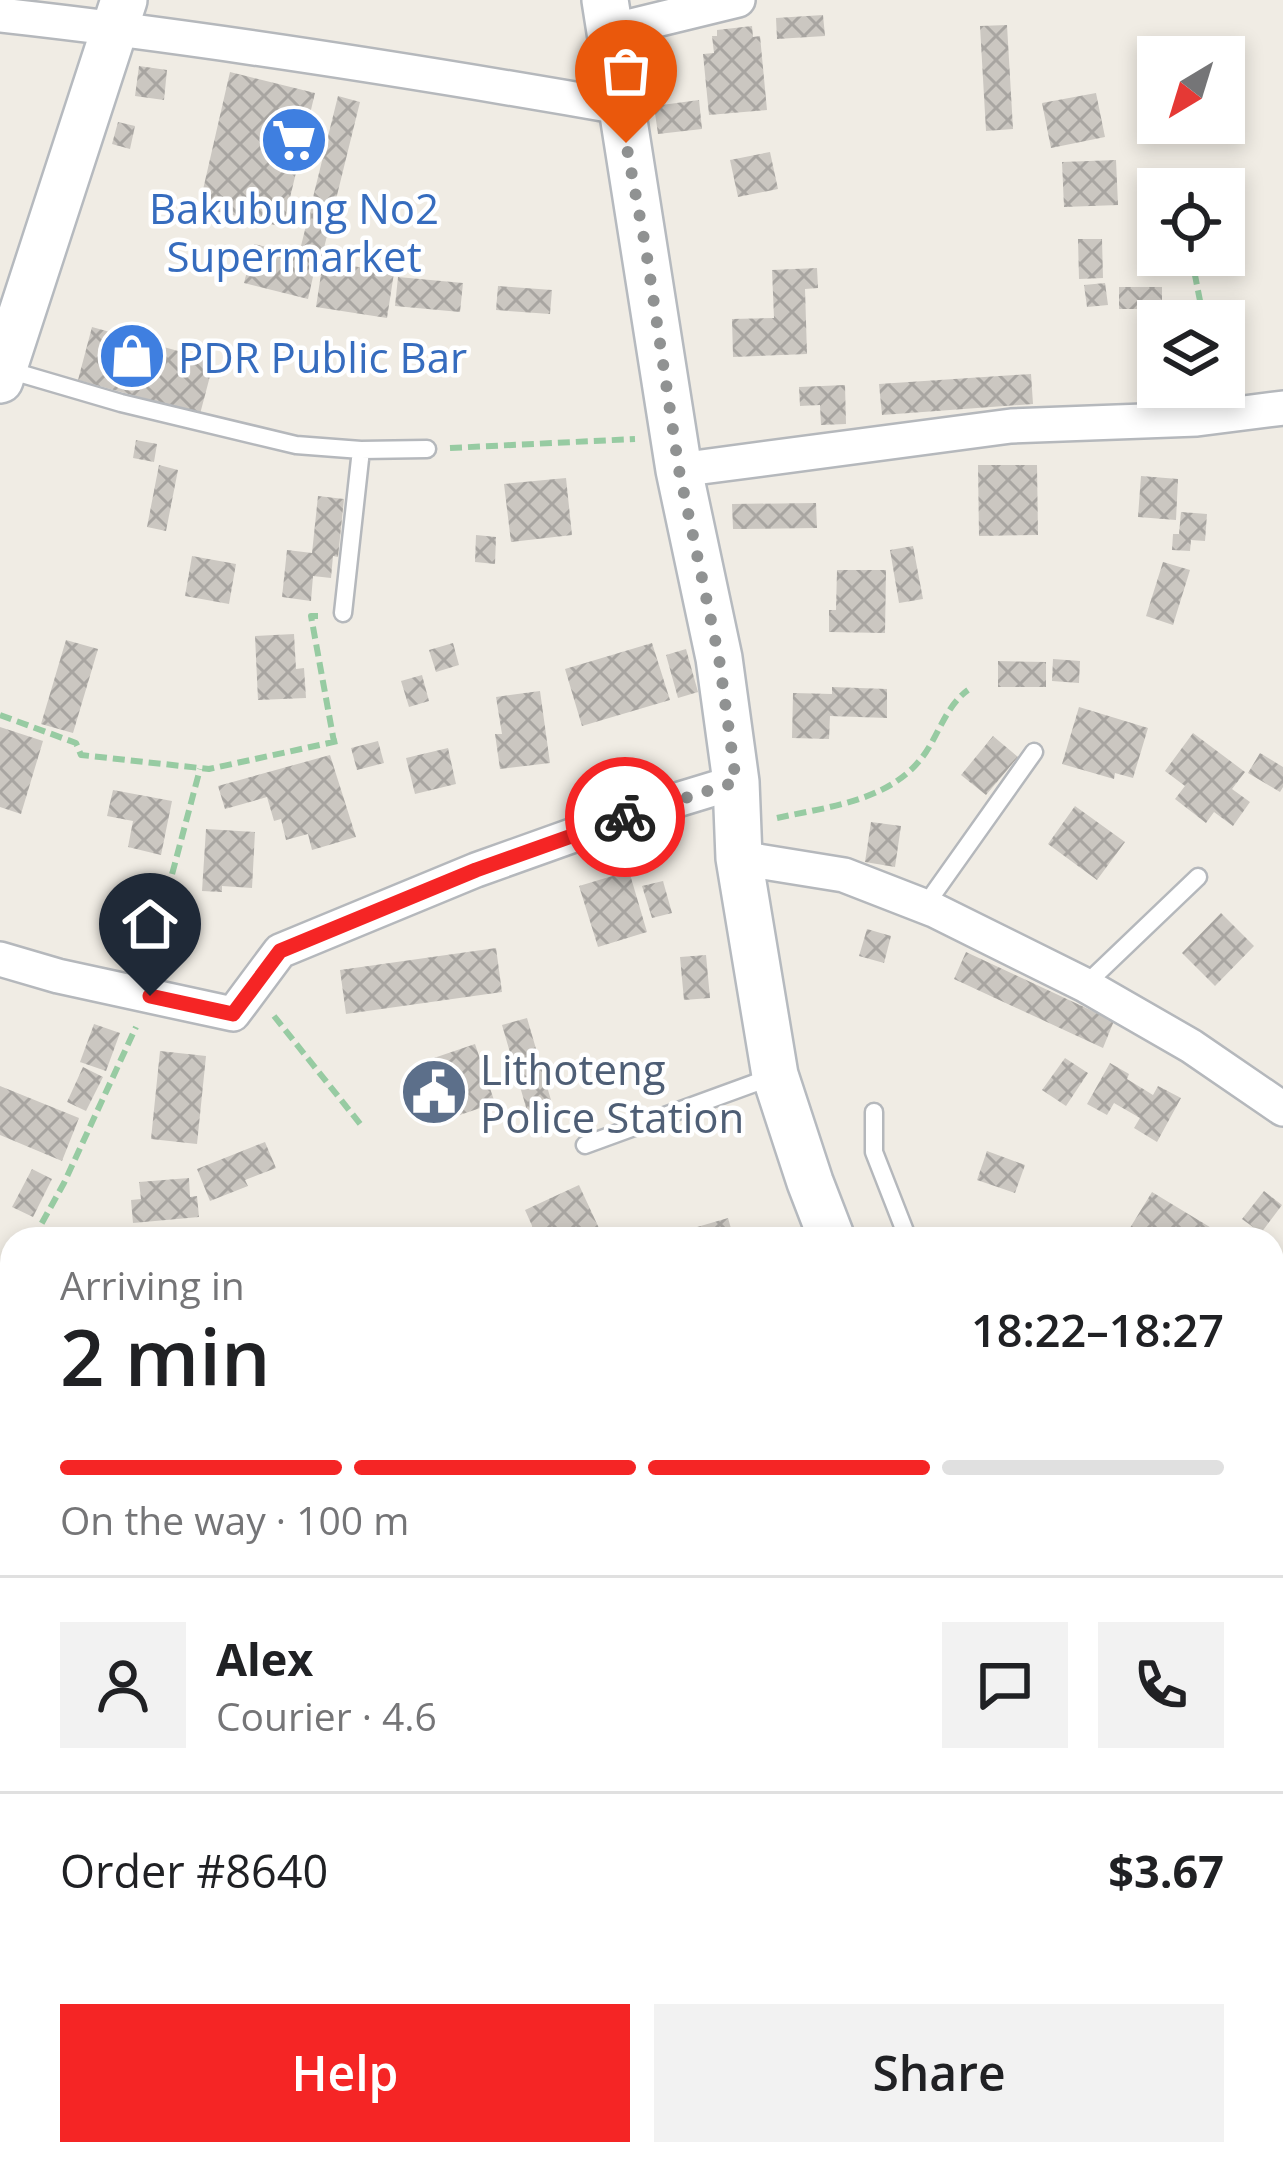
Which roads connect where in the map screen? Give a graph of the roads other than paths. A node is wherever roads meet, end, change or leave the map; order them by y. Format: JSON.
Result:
{"nodes":[{"id":1,"x":738,"y":0,"type":"edge"},
{"id":2,"x":119,"y":14,"type":"edge"},
{"id":3,"x":0,"y":15,"type":"edge"},
{"id":4,"x":608,"y":15,"type":"edge"},
{"id":5,"x":620,"y":107,"type":"junction"},
{"id":6,"x":3,"y":365,"type":"edge"},
{"id":7,"x":1283,"y":407,"type":"edge"},
{"id":8,"x":427,"y":449,"type":"road end"},
{"id":9,"x":362,"y":450,"type":"junction"},
{"id":10,"x":677,"y":453,"type":"junction"},
{"id":11,"x":343,"y":614,"type":"road end"},
{"id":12,"x":1034,"y":752,"type":"dead end"},
{"id":13,"x":738,"y":820,"type":"junction"},
{"id":14,"x":1198,"y":877,"type":"dead end"},
{"id":15,"x":934,"y":910,"type":"junction"},
{"id":16,"x":0,"y":958,"type":"edge"},
{"id":17,"x":1085,"y":985,"type":"junction"},
{"id":18,"x":775,"y":1075,"type":"junction"},
{"id":19,"x":1283,"y":1109,"type":"edge"},
{"id":20,"x":874,"y":1112,"type":"dead end"},
{"id":21,"x":584,"y":1145,"type":"dead end"},
{"id":22,"x":827,"y":1227,"type":"edge"},
{"id":23,"x":903,"y":1227,"type":"edge"}],
"edges":[{"from":1,"to":4,"type":"street"},
{"from":2,"to":3,"type":"street"},
{"from":2,"to":5,"type":"street"},
{"from":2,"to":6,"type":"main road"},
{"from":4,"to":5,"type":"main road"},
{"from":5,"to":10,"type":"main road"},
{"from":6,"to":9,"type":"lane"},
{"from":7,"to":10,"type":"street"},
{"from":8,"to":9,"type":"lane"},
{"from":9,"to":11,"type":"lane"},
{"from":10,"to":13,"type":"main road"},
{"from":12,"to":15,"type":"lane"},
{"from":13,"to":15,"type":"street"},
{"from":13,"to":16,"type":"street"},
{"from":13,"to":18,"type":"main road"},
{"from":14,"to":17,"type":"lane"},
{"from":15,"to":17,"type":"street"},
{"from":17,"to":19,"type":"street"},
{"from":18,"to":21,"type":"lane"},
{"from":18,"to":22,"type":"main road"},
{"from":20,"to":23,"type":"lane"}]}
